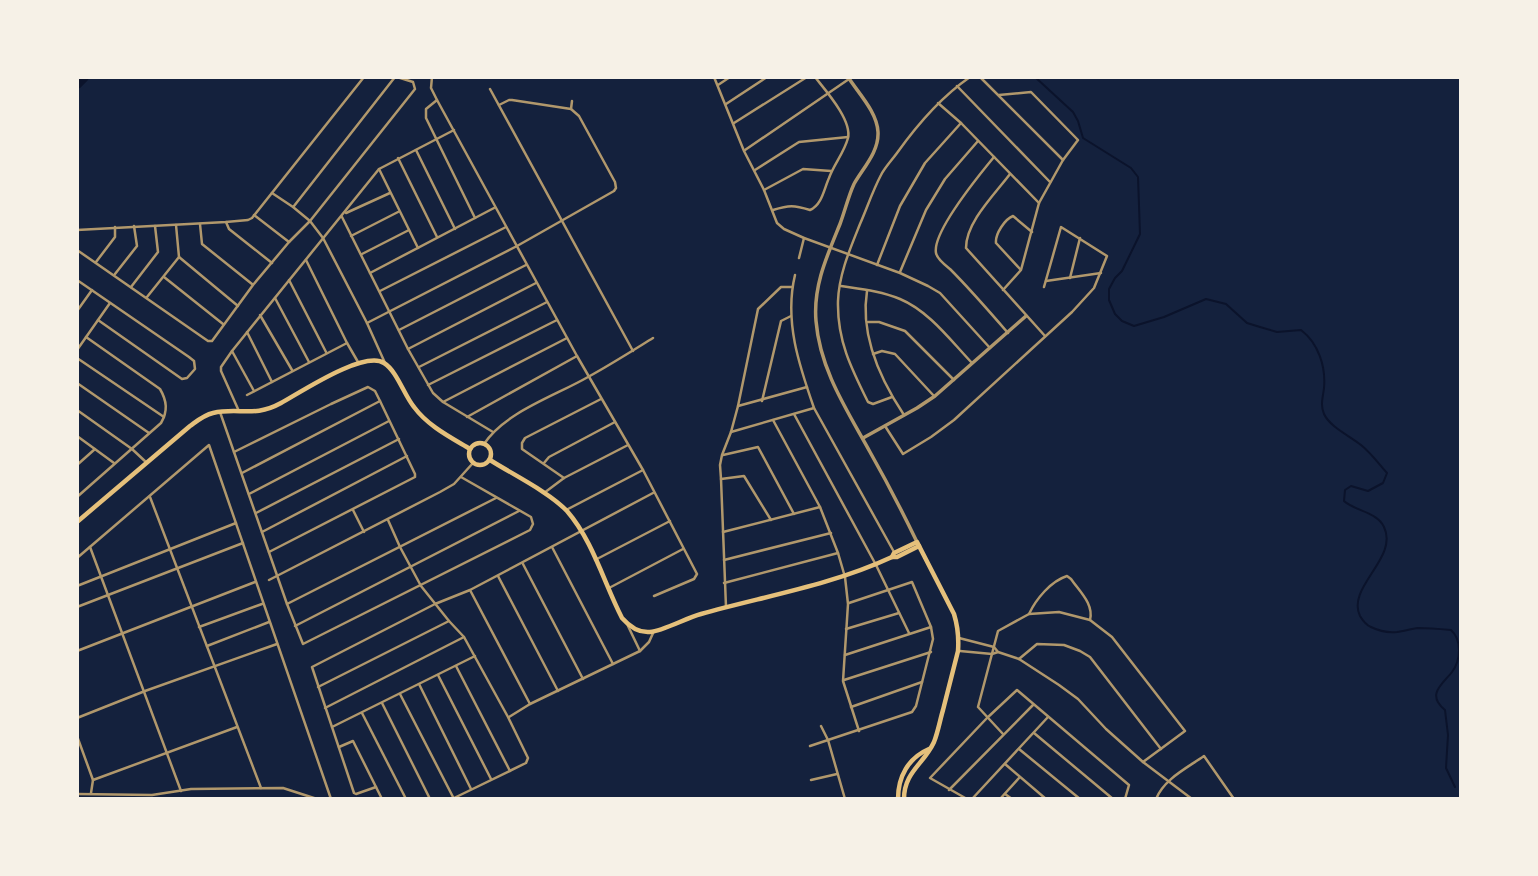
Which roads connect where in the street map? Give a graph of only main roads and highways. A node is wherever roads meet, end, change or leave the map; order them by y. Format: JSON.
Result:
{"nodes":[{"id":1,"x":470,"y":449,"type":"junction"},
{"id":2,"x":490,"y":460,"type":"junction"},
{"id":3,"x":77,"y":522,"type":"edge"},
{"id":4,"x":929,"y":749,"type":"junction"},
{"id":5,"x":898,"y":799,"type":"edge"},
{"id":6,"x":904,"y":799,"type":"edge"}],
"edges":[{"from":1,"to":2,"type":"main road"},
{"from":1,"to":2,"type":"main road"},
{"from":1,"to":3,"type":"main road"},
{"from":2,"to":4,"type":"main road"},
{"from":4,"to":5,"type":"main road"},
{"from":4,"to":6,"type":"main road"}]}
